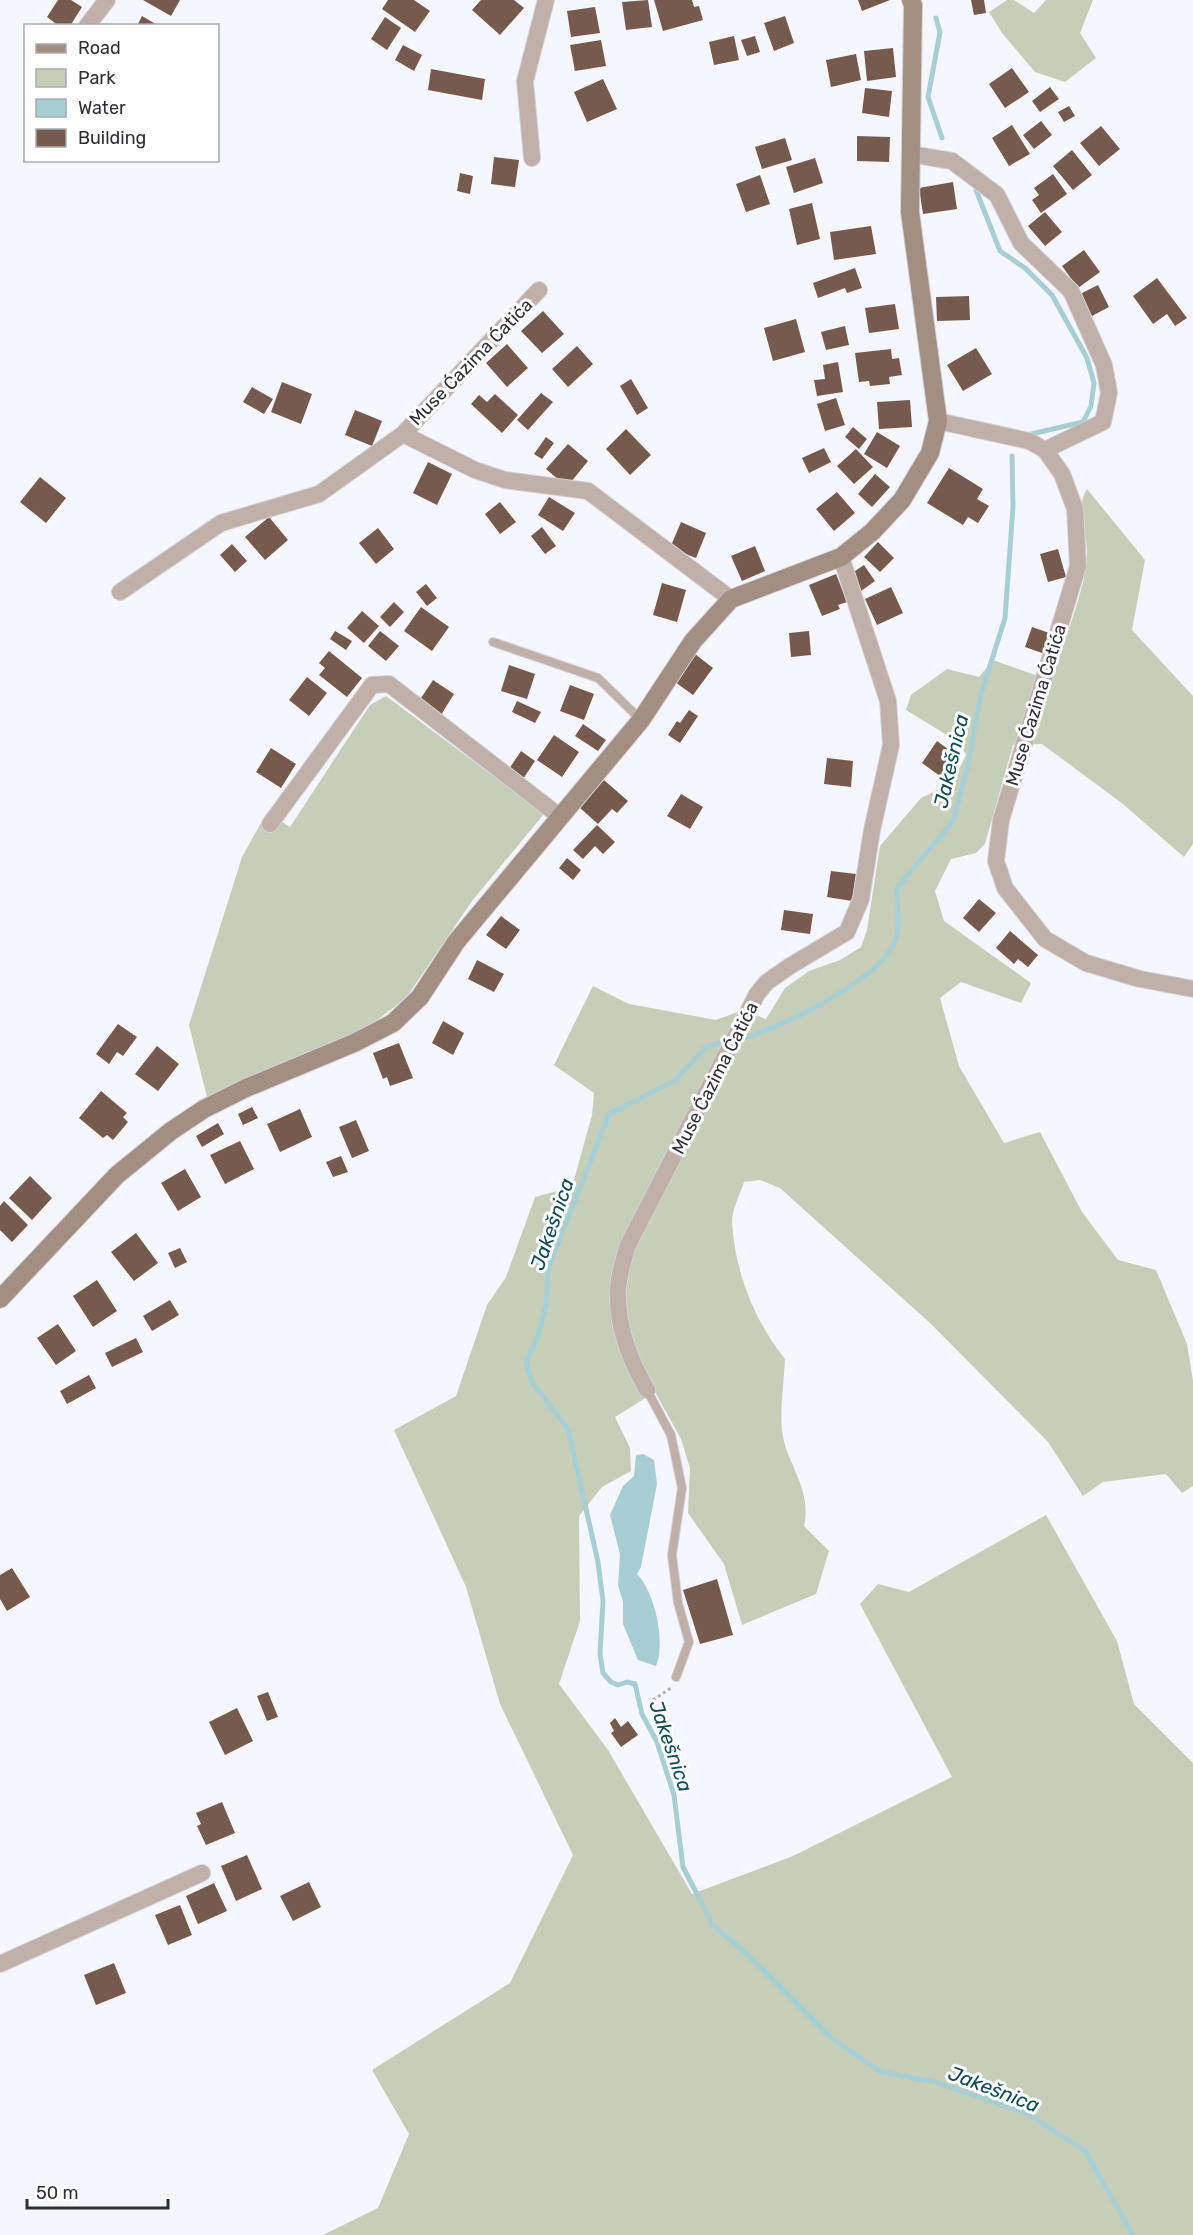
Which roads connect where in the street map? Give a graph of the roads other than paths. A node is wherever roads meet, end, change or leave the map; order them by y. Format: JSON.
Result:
{"nodes":[{"id":1,"x":106,"y":0,"type":"edge"},
{"id":2,"x":546,"y":0,"type":"edge"},
{"id":3,"x":917,"y":2,"type":"edge"},
{"id":4,"x":88,"y":24,"type":"edge"},
{"id":5,"x":910,"y":154,"type":"junction"},
{"id":6,"x":531,"y":158,"type":"dead end"},
{"id":7,"x":539,"y":290,"type":"dead end"},
{"id":8,"x":938,"y":421,"type":"junction"},
{"id":9,"x":403,"y":434,"type":"junction"},
{"id":10,"x":1045,"y":450,"type":"junction"},
{"id":11,"x":841,"y":557,"type":"junction"},
{"id":12,"x":120,"y":592,"type":"dead end"},
{"id":13,"x":731,"y":599,"type":"junction"},
{"id":14,"x":493,"y":642,"type":"dead end"},
{"id":15,"x":641,"y":720,"type":"junction"},
{"id":16,"x":559,"y":816,"type":"junction"},
{"id":17,"x":270,"y":824,"type":"dead end"},
{"id":18,"x":1193,"y":989,"type":"edge"},
{"id":19,"x":0,"y":1299,"type":"edge"},
{"id":20,"x":647,"y":1390,"type":"joint"},
{"id":21,"x":676,"y":1677,"type":"road end"},
{"id":22,"x":202,"y":1873,"type":"dead end"},
{"id":23,"x":0,"y":1964,"type":"edge"}],
"edges":[{"from":1,"to":4,"type":"street"},
{"from":2,"to":6,"type":"street"},
{"from":3,"to":5,"type":"street"},
{"from":5,"to":8,"type":"street"},
{"from":5,"to":10,"type":"street"},
{"from":7,"to":9,"type":"street","name":"Muse Ćazima Ćatića"},
{"from":8,"to":10,"type":"street"},
{"from":8,"to":11,"type":"street"},
{"from":9,"to":12,"type":"street","name":"Muse Ćazima Ćatića"},
{"from":9,"to":13,"type":"street","name":"Muse Ćazima Ćatića"},
{"from":10,"to":18,"type":"street","name":"Muse Ćazima Ćatića"},
{"from":11,"to":13,"type":"street"},
{"from":11,"to":20,"type":"street","name":"Muse Ćazima Ćatića"},
{"from":13,"to":15,"type":"street"},
{"from":14,"to":15,"type":"lane"},
{"from":15,"to":16,"type":"street"},
{"from":16,"to":17,"type":"street"},
{"from":16,"to":19,"type":"street"},
{"from":20,"to":21,"type":"lane"},
{"from":22,"to":23,"type":"street"}]}
